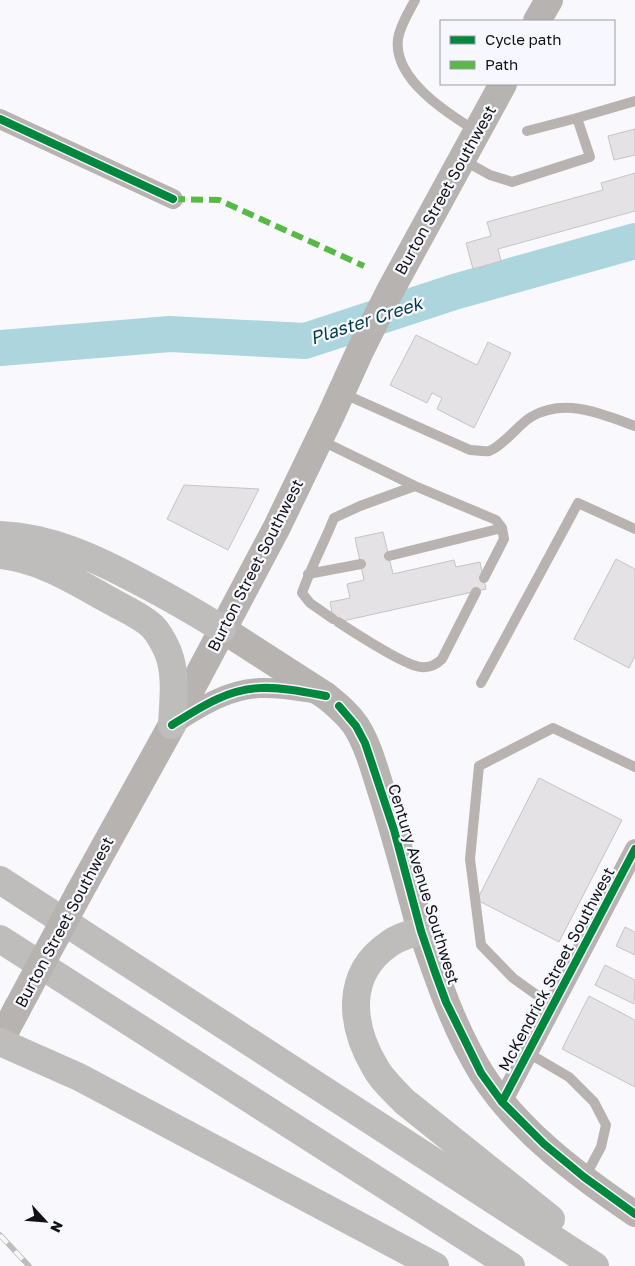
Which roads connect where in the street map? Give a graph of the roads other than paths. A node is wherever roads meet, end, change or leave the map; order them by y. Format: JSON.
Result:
{"nodes":[{"id":1,"x":414,"y":0,"type":"edge"},
{"id":2,"x":549,"y":0,"type":"edge"},
{"id":3,"x":538,"y":20,"type":"edge"},
{"id":4,"x":502,"y":85,"type":"edge"},
{"id":5,"x":635,"y":102,"type":"edge"},
{"id":6,"x":0,"y":118,"type":"edge"},
{"id":7,"x":578,"y":118,"type":"junction"},
{"id":8,"x":527,"y":131,"type":"dead end"},
{"id":9,"x":477,"y":132,"type":"junction"},
{"id":10,"x":462,"y":159,"type":"junction"},
{"id":11,"x":173,"y":199,"type":"dead end"},
{"id":12,"x":341,"y":392,"type":"junction"},
{"id":13,"x":635,"y":426,"type":"edge"},
{"id":14,"x":319,"y":440,"type":"junction"},
{"id":15,"x":415,"y":486,"type":"junction"},
{"id":16,"x":502,"y":528,"type":"junction"},
{"id":17,"x":635,"y":529,"type":"edge"},
{"id":18,"x":0,"y":536,"type":"edge"},
{"id":19,"x":0,"y":555,"type":"edge"},
{"id":20,"x":389,"y":556,"type":"dead end"},
{"id":21,"x":361,"y":564,"type":"dead end"},
{"id":22,"x":308,"y":574,"type":"junction"},
{"id":23,"x":484,"y":578,"type":"dead end"},
{"id":24,"x":476,"y":592,"type":"dead end"},
{"id":25,"x":222,"y":629,"type":"junction"},
{"id":26,"x":481,"y":683,"type":"dead end"},
{"id":27,"x":326,"y":696,"type":"junction"},
{"id":28,"x":172,"y":725,"type":"junction"},
{"id":29,"x":635,"y":767,"type":"edge"},
{"id":30,"x":635,"y":849,"type":"edge"},
{"id":31,"x":0,"y":880,"type":"edge"},
{"id":32,"x":421,"y":931,"type":"junction"},
{"id":33,"x":0,"y":939,"type":"edge"},
{"id":34,"x":552,"y":1006,"type":"junction"},
{"id":35,"x":0,"y":1042,"type":"edge"},
{"id":36,"x":528,"y":1053,"type":"junction"},
{"id":37,"x":502,"y":1102,"type":"junction"},
{"id":38,"x":584,"y":1178,"type":"junction"},
{"id":39,"x":635,"y":1214,"type":"edge"},
{"id":40,"x":435,"y":1266,"type":"edge"},
{"id":41,"x":511,"y":1266,"type":"edge"},
{"id":42,"x":595,"y":1266,"type":"edge"},
{"id":43,"x":608,"y":1266,"type":"edge"}],
"edges":[{"from":1,"to":9,"type":"lane"},
{"from":2,"to":3,"type":"main road"},
{"from":4,"to":9,"type":"main road","name":"Burton Street Southwest"},
{"from":5,"to":7,"type":"lane"},
{"from":6,"to":11,"type":"street"},
{"from":7,"to":8,"type":"lane"},
{"from":7,"to":10,"type":"lane"},
{"from":9,"to":10,"type":"main road","name":"Burton Street Southwest"},
{"from":10,"to":12,"type":"main road","name":"Burton Street Southwest"},
{"from":12,"to":13,"type":"lane"},
{"from":12,"to":14,"type":"main road","name":"Burton Street Southwest"},
{"from":14,"to":15,"type":"lane"},
{"from":14,"to":25,"type":"main road","name":"Burton Street Southwest"},
{"from":15,"to":16,"type":"lane"},
{"from":15,"to":22,"type":"lane"},
{"from":16,"to":20,"type":"lane"},
{"from":16,"to":23,"type":"lane"},
{"from":17,"to":26,"type":"lane"},
{"from":18,"to":25,"type":"highway"},
{"from":19,"to":28,"type":"highway"},
{"from":21,"to":22,"type":"lane"},
{"from":22,"to":24,"type":"lane"},
{"from":25,"to":27,"type":"main road","name":"Century Avenue Southwest"},
{"from":25,"to":28,"type":"main road","name":"Burton Street Southwest"},
{"from":27,"to":28,"type":"street"},
{"from":27,"to":32,"type":"main road","name":"Century Avenue Southwest"},
{"from":28,"to":35,"type":"main road","name":"Burton Street Southwest","bridge":true},
{"from":29,"to":34,"type":"lane"},
{"from":30,"to":34,"type":"street","name":"McKendrick Street Southwest"},
{"from":31,"to":42,"type":"highway"},
{"from":32,"to":37,"type":"street","name":"Century Avenue Southwest"},
{"from":32,"to":43,"type":"highway"},
{"from":33,"to":41,"type":"highway"},
{"from":34,"to":36,"type":"street","name":"McKendrick Street Southwest"},
{"from":35,"to":40,"type":"highway"},
{"from":36,"to":37,"type":"street","name":"McKendrick Street Southwest"},
{"from":36,"to":38,"type":"lane"},
{"from":37,"to":38,"type":"street","name":"Century Avenue Southwest"},
{"from":38,"to":39,"type":"street","name":"Century Avenue Southwest"}]}
